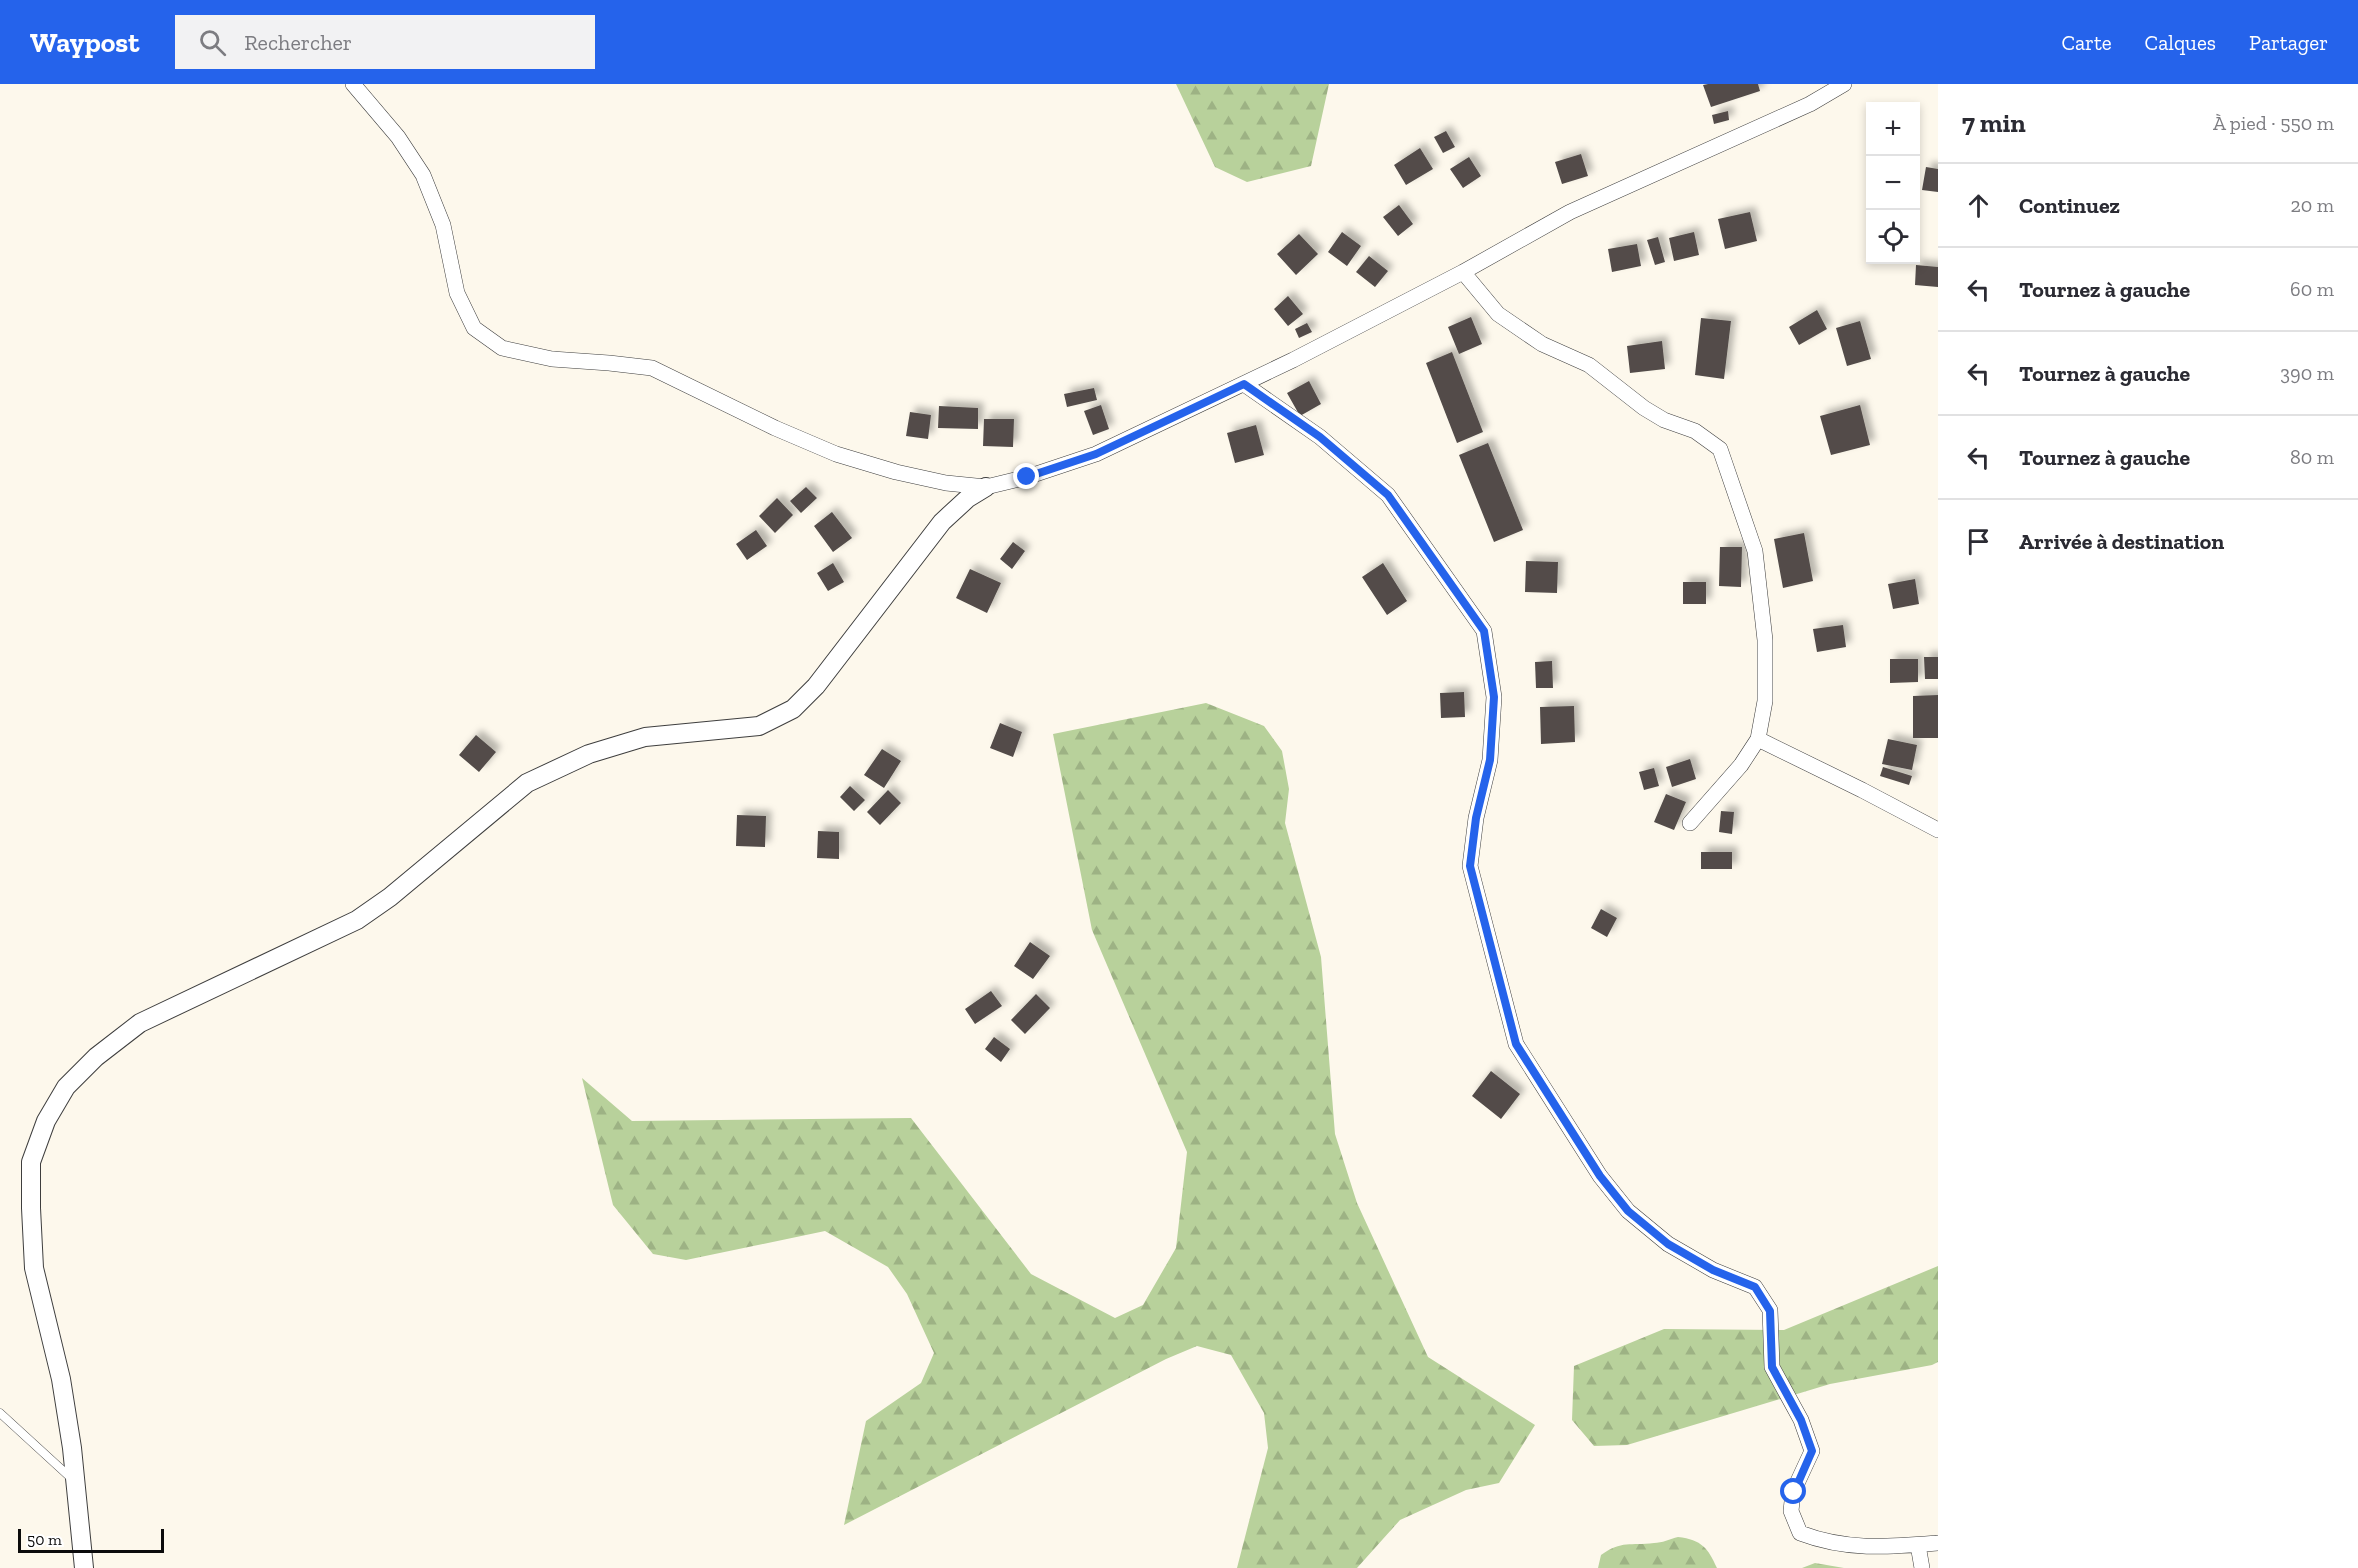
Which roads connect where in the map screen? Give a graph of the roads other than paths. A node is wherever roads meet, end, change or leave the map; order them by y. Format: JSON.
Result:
{"nodes":[{"id":1,"x":353,"y":84,"type":"edge"},
{"id":2,"x":1844,"y":84,"type":"edge"},
{"id":3,"x":1463,"y":272,"type":"junction"},
{"id":4,"x":1244,"y":384,"type":"junction"},
{"id":5,"x":986,"y":487,"type":"junction"},
{"id":6,"x":1758,"y":739,"type":"junction"},
{"id":7,"x":1690,"y":823,"type":"dead end"},
{"id":8,"x":1938,"y":831,"type":"edge"},
{"id":9,"x":0,"y":1413,"type":"edge"},
{"id":10,"x":75,"y":1481,"type":"junction"},
{"id":11,"x":1938,"y":1544,"type":"edge"},
{"id":12,"x":1918,"y":1545,"type":"junction"},
{"id":13,"x":84,"y":1568,"type":"edge"},
{"id":14,"x":1922,"y":1568,"type":"edge"}],
"edges":[{"from":1,"to":5,"type":"street"},
{"from":2,"to":3,"type":"street"},
{"from":3,"to":4,"type":"street"},
{"from":3,"to":6,"type":"street"},
{"from":4,"to":5,"type":"street"},
{"from":4,"to":12,"type":"street"},
{"from":5,"to":10,"type":"street"},
{"from":6,"to":7,"type":"street"},
{"from":6,"to":8,"type":"street"},
{"from":9,"to":10,"type":"lane"},
{"from":10,"to":13,"type":"street"},
{"from":11,"to":12,"type":"street"},
{"from":12,"to":14,"type":"street"}]}
